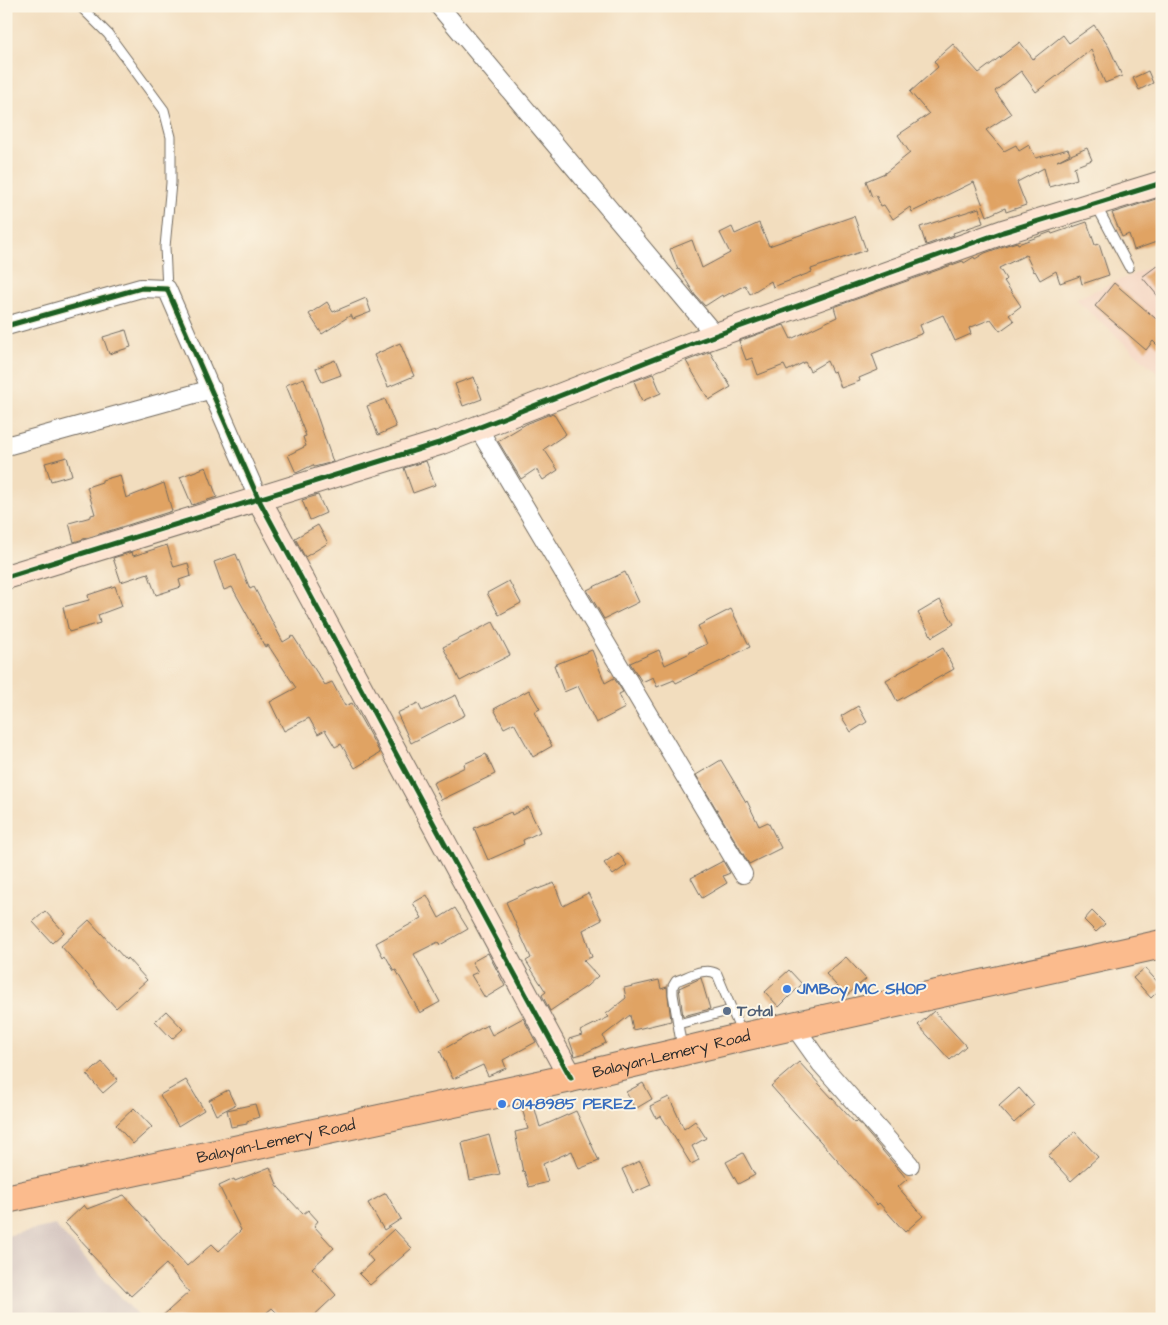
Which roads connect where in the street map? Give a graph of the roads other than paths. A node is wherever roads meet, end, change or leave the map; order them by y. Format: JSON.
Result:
{"nodes":[{"id":1,"x":80,"y":6,"type":"edge"},
{"id":2,"x":439,"y":6,"type":"edge"},
{"id":3,"x":1162,"y":183,"type":"edge"},
{"id":4,"x":1095,"y":203,"type":"junction"},
{"id":5,"x":1130,"y":267,"type":"dead end"},
{"id":6,"x":166,"y":289,"type":"junction"},
{"id":7,"x":6,"y":326,"type":"edge"},
{"id":8,"x":715,"y":335,"type":"junction"},
{"id":9,"x":212,"y":389,"type":"junction"},
{"id":10,"x":478,"y":428,"type":"junction"},
{"id":11,"x":6,"y":446,"type":"edge"},
{"id":12,"x":259,"y":500,"type":"junction"},
{"id":13,"x":6,"y":577,"type":"edge"},
{"id":14,"x":743,"y":874,"type":"dead end"},
{"id":15,"x":1162,"y":944,"type":"edge"},
{"id":16,"x":732,"y":1010,"type":"junction"},
{"id":17,"x":678,"y":1024,"type":"junction"},
{"id":18,"x":794,"y":1026,"type":"junction"},
{"id":19,"x":743,"y":1037,"type":"junction"},
{"id":20,"x":682,"y":1052,"type":"junction"},
{"id":21,"x":572,"y":1078,"type":"junction"},
{"id":22,"x":910,"y":1165,"type":"dead end"},
{"id":23,"x":6,"y":1200,"type":"edge"}],
"edges":[{"from":1,"to":6,"type":"lane"},
{"from":2,"to":8,"type":"street"},
{"from":3,"to":4,"type":"street"},
{"from":4,"to":5,"type":"lane"},
{"from":4,"to":8,"type":"street"},
{"from":6,"to":7,"type":"street"},
{"from":6,"to":9,"type":"street"},
{"from":8,"to":10,"type":"street"},
{"from":9,"to":11,"type":"street"},
{"from":9,"to":12,"type":"street"},
{"from":10,"to":12,"type":"street"},
{"from":10,"to":14,"type":"street"},
{"from":12,"to":13,"type":"street"},
{"from":12,"to":21,"type":"street"},
{"from":15,"to":18,"type":"main road","name":"Balayan-Lemery Road"},
{"from":16,"to":17,"type":"lane"},
{"from":16,"to":17,"type":"lane"},
{"from":16,"to":19,"type":"lane"},
{"from":17,"to":20,"type":"lane"},
{"from":18,"to":19,"type":"main road","name":"Balayan-Lemery Road"},
{"from":18,"to":22,"type":"street"},
{"from":19,"to":20,"type":"main road","name":"Balayan-Lemery Road"},
{"from":20,"to":21,"type":"main road","name":"Balayan-Lemery Road"},
{"from":21,"to":23,"type":"main road","name":"Balayan-Lemery Road"}]}
